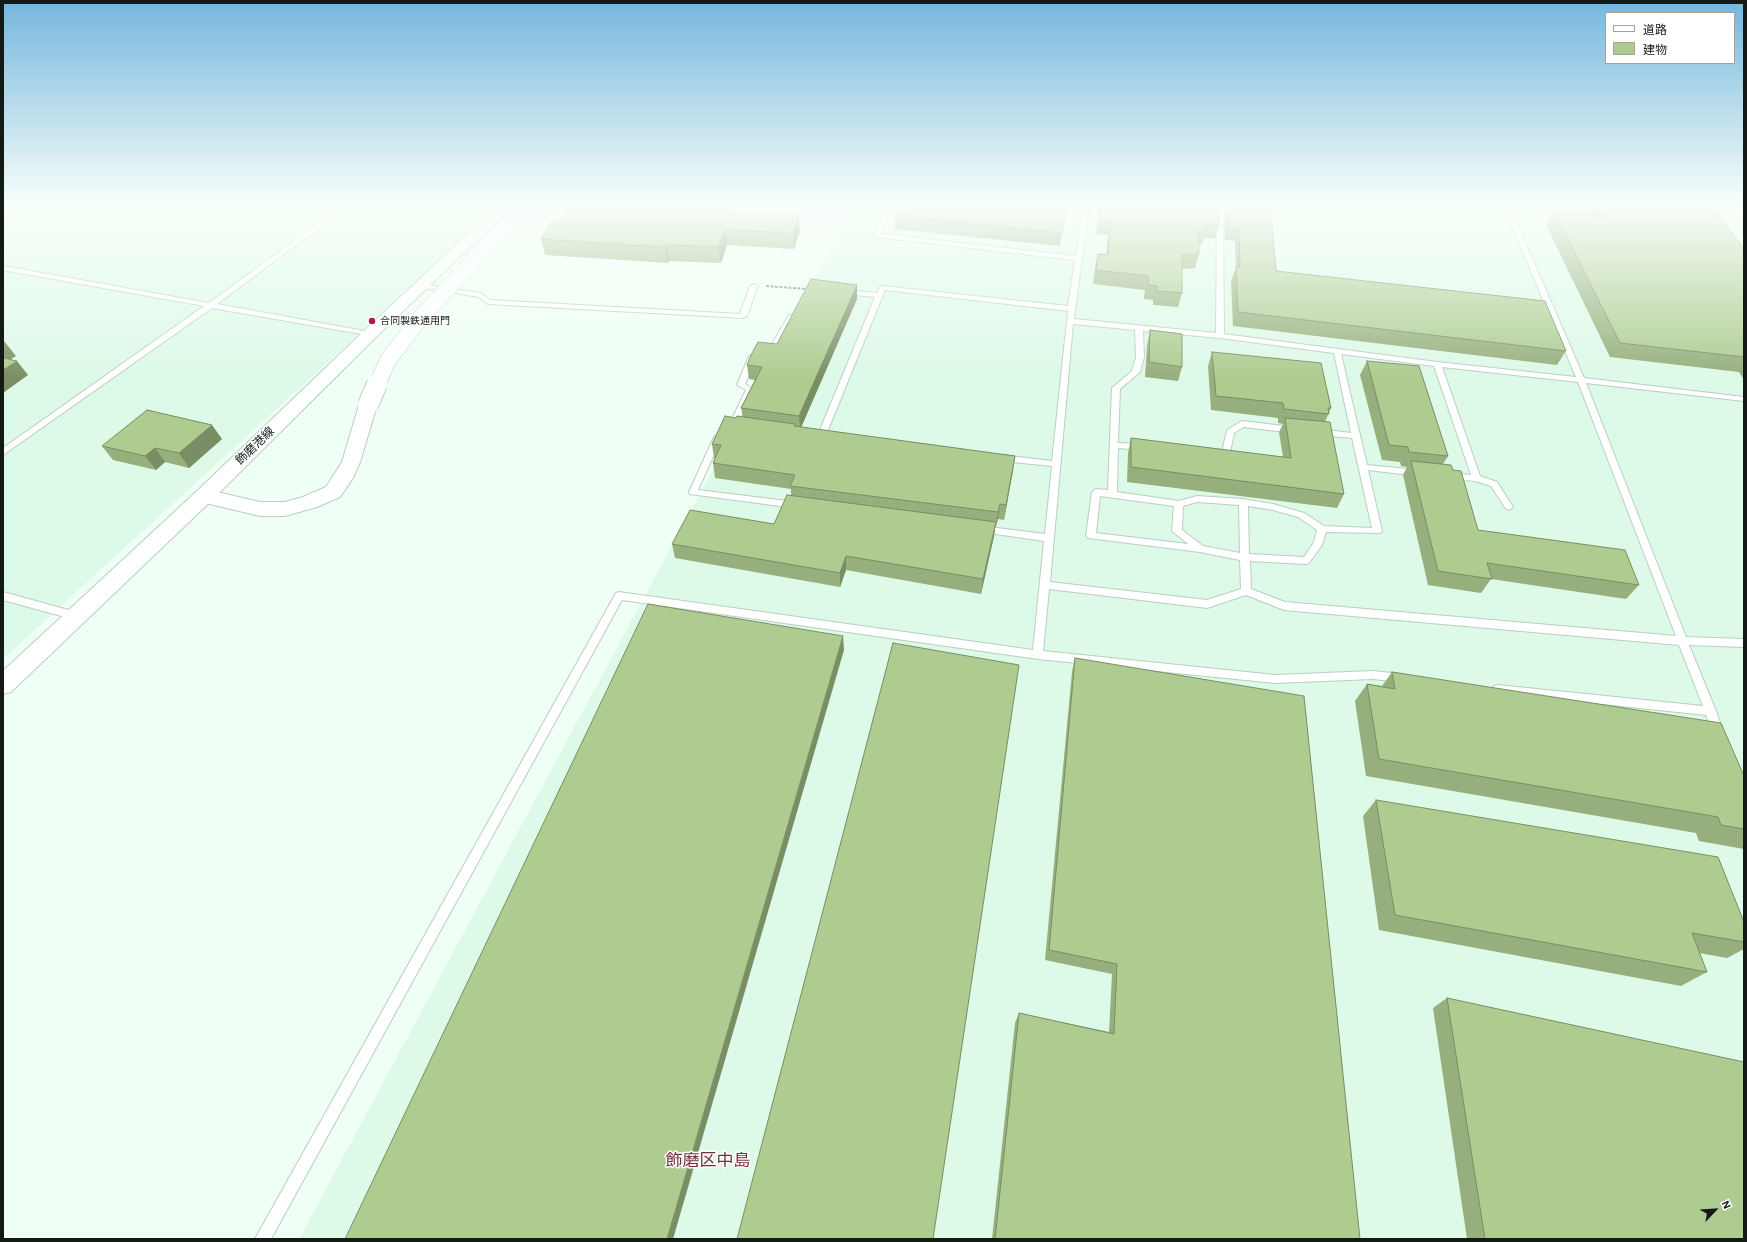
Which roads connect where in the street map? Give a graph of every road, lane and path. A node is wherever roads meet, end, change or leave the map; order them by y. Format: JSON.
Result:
{"nodes":[{"id":1,"x":268,"y":263,"type":"edge"},
{"id":2,"x":445,"y":263,"type":"edge"},
{"id":3,"x":472,"y":263,"type":"edge"},
{"id":4,"x":1078,"y":263,"type":"edge"},
{"id":5,"x":1220,"y":263,"type":"edge"},
{"id":6,"x":1531,"y":263,"type":"edge"},
{"id":7,"x":3,"y":268,"type":"edge"},
{"id":8,"x":421,"y":286,"type":"junction"},
{"id":9,"x":757,"y":286,"type":"joint"},
{"id":10,"x":808,"y":289,"type":"joint"},
{"id":11,"x":839,"y":292,"type":"edge"},
{"id":12,"x":879,"y":295,"type":"junction"},
{"id":13,"x":211,"y":305,"type":"junction"},
{"id":14,"x":1072,"y":309,"type":"junction"},
{"id":15,"x":1070,"y":321,"type":"junction"},
{"id":16,"x":1139,"y":328,"type":"junction"},
{"id":17,"x":370,"y":334,"type":"junction"},
{"id":18,"x":1220,"y":336,"type":"junction"},
{"id":19,"x":1337,"y":351,"type":"junction"},
{"id":20,"x":1437,"y":364,"type":"junction"},
{"id":21,"x":1581,"y":380,"type":"junction"},
{"id":22,"x":1744,"y":399,"type":"edge"},
{"id":23,"x":733,"y":425,"type":"junction"},
{"id":24,"x":748,"y":427,"type":"edge"},
{"id":25,"x":1355,"y":436,"type":"junction"},
{"id":26,"x":837,"y":439,"type":"edge"},
{"id":27,"x":1115,"y":445,"type":"junction"},
{"id":28,"x":1154,"y":448,"type":"edge"},
{"id":29,"x":3,"y":452,"type":"edge"},
{"id":30,"x":1210,"y":454,"type":"edge"},
{"id":31,"x":993,"y":457,"type":"edge"},
{"id":32,"x":1056,"y":464,"type":"junction"},
{"id":33,"x":1363,"y":467,"type":"junction"},
{"id":34,"x":1476,"y":478,"type":"junction"},
{"id":35,"x":1112,"y":494,"type":"junction"},
{"id":36,"x":204,"y":496,"type":"junction"},
{"id":37,"x":1243,"y":502,"type":"junction"},
{"id":38,"x":1179,"y":504,"type":"junction"},
{"id":39,"x":804,"y":506,"type":"edge"},
{"id":40,"x":1509,"y":507,"type":"dead end"},
{"id":41,"x":970,"y":528,"type":"edge"},
{"id":42,"x":1322,"y":529,"type":"junction"},
{"id":43,"x":1049,"y":538,"type":"junction"},
{"id":44,"x":1200,"y":549,"type":"junction"},
{"id":45,"x":1245,"y":557,"type":"junction"},
{"id":46,"x":1044,"y":585,"type":"junction"},
{"id":47,"x":1246,"y":591,"type":"junction"},
{"id":48,"x":3,"y":596,"type":"edge"},
{"id":49,"x":76,"y":616,"type":"junction"},
{"id":50,"x":1683,"y":641,"type":"junction"},
{"id":51,"x":1744,"y":643,"type":"edge"},
{"id":52,"x":1038,"y":655,"type":"junction"},
{"id":53,"x":1412,"y":680,"type":"edge"},
{"id":54,"x":3,"y":685,"type":"edge"},
{"id":55,"x":1491,"y":688,"type":"edge"},
{"id":56,"x":1711,"y":711,"type":"junction"},
{"id":57,"x":1724,"y":747,"type":"edge"},
{"id":58,"x":263,"y":1239,"type":"edge"}],
"edges":[{"from":1,"to":13,"type":"lane"},
{"from":2,"to":8,"type":"main road","name":"飾磨港線"},
{"from":3,"to":36,"type":"main road","bridge":true},
{"from":4,"to":14,"type":"lane"},
{"from":5,"to":18,"type":"lane"},
{"from":6,"to":21,"type":"lane"},
{"from":7,"to":13,"type":"lane"},
{"from":8,"to":9,"type":"lane"},
{"from":8,"to":17,"type":"main road","name":"飾磨港線"},
{"from":9,"to":10,"type":"path"},
{"from":10,"to":23,"type":"lane"},
{"from":11,"to":12,"type":"lane"},
{"from":12,"to":14,"type":"lane"},
{"from":12,"to":26,"type":"lane"},
{"from":13,"to":17,"type":"lane"},
{"from":13,"to":29,"type":"lane"},
{"from":14,"to":15,"type":"lane"},
{"from":15,"to":16,"type":"lane"},
{"from":15,"to":32,"type":"lane"},
{"from":16,"to":18,"type":"lane"},
{"from":16,"to":27,"type":"lane"},
{"from":17,"to":36,"type":"main road","name":"飾磨港線"},
{"from":18,"to":19,"type":"lane"},
{"from":19,"to":20,"type":"lane"},
{"from":19,"to":25,"type":"lane"},
{"from":20,"to":21,"type":"lane"},
{"from":20,"to":34,"type":"lane"},
{"from":21,"to":22,"type":"lane"},
{"from":21,"to":50,"type":"lane"},
{"from":23,"to":24,"type":"lane"},
{"from":23,"to":39,"type":"lane"},
{"from":25,"to":30,"type":"lane"},
{"from":25,"to":33,"type":"lane"},
{"from":27,"to":28,"type":"lane"},
{"from":27,"to":35,"type":"lane"},
{"from":31,"to":32,"type":"lane"},
{"from":32,"to":43,"type":"lane"},
{"from":33,"to":34,"type":"lane"},
{"from":33,"to":42,"type":"lane"},
{"from":34,"to":40,"type":"lane"},
{"from":35,"to":38,"type":"lane"},
{"from":35,"to":44,"type":"lane"},
{"from":36,"to":49,"type":"main road","name":"飾磨港線"},
{"from":37,"to":38,"type":"lane"},
{"from":37,"to":42,"type":"lane"},
{"from":37,"to":45,"type":"lane"},
{"from":38,"to":44,"type":"lane"},
{"from":41,"to":43,"type":"lane"},
{"from":42,"to":45,"type":"lane"},
{"from":43,"to":46,"type":"lane"},
{"from":44,"to":45,"type":"lane"},
{"from":45,"to":47,"type":"lane"},
{"from":46,"to":47,"type":"lane"},
{"from":46,"to":52,"type":"lane"},
{"from":47,"to":50,"type":"lane"},
{"from":48,"to":49,"type":"lane"},
{"from":49,"to":54,"type":"main road","name":"飾磨港線"},
{"from":50,"to":51,"type":"lane"},
{"from":50,"to":56,"type":"lane"},
{"from":52,"to":53,"type":"lane"},
{"from":52,"to":58,"type":"lane"},
{"from":55,"to":56,"type":"lane"},
{"from":56,"to":57,"type":"lane"}]}
